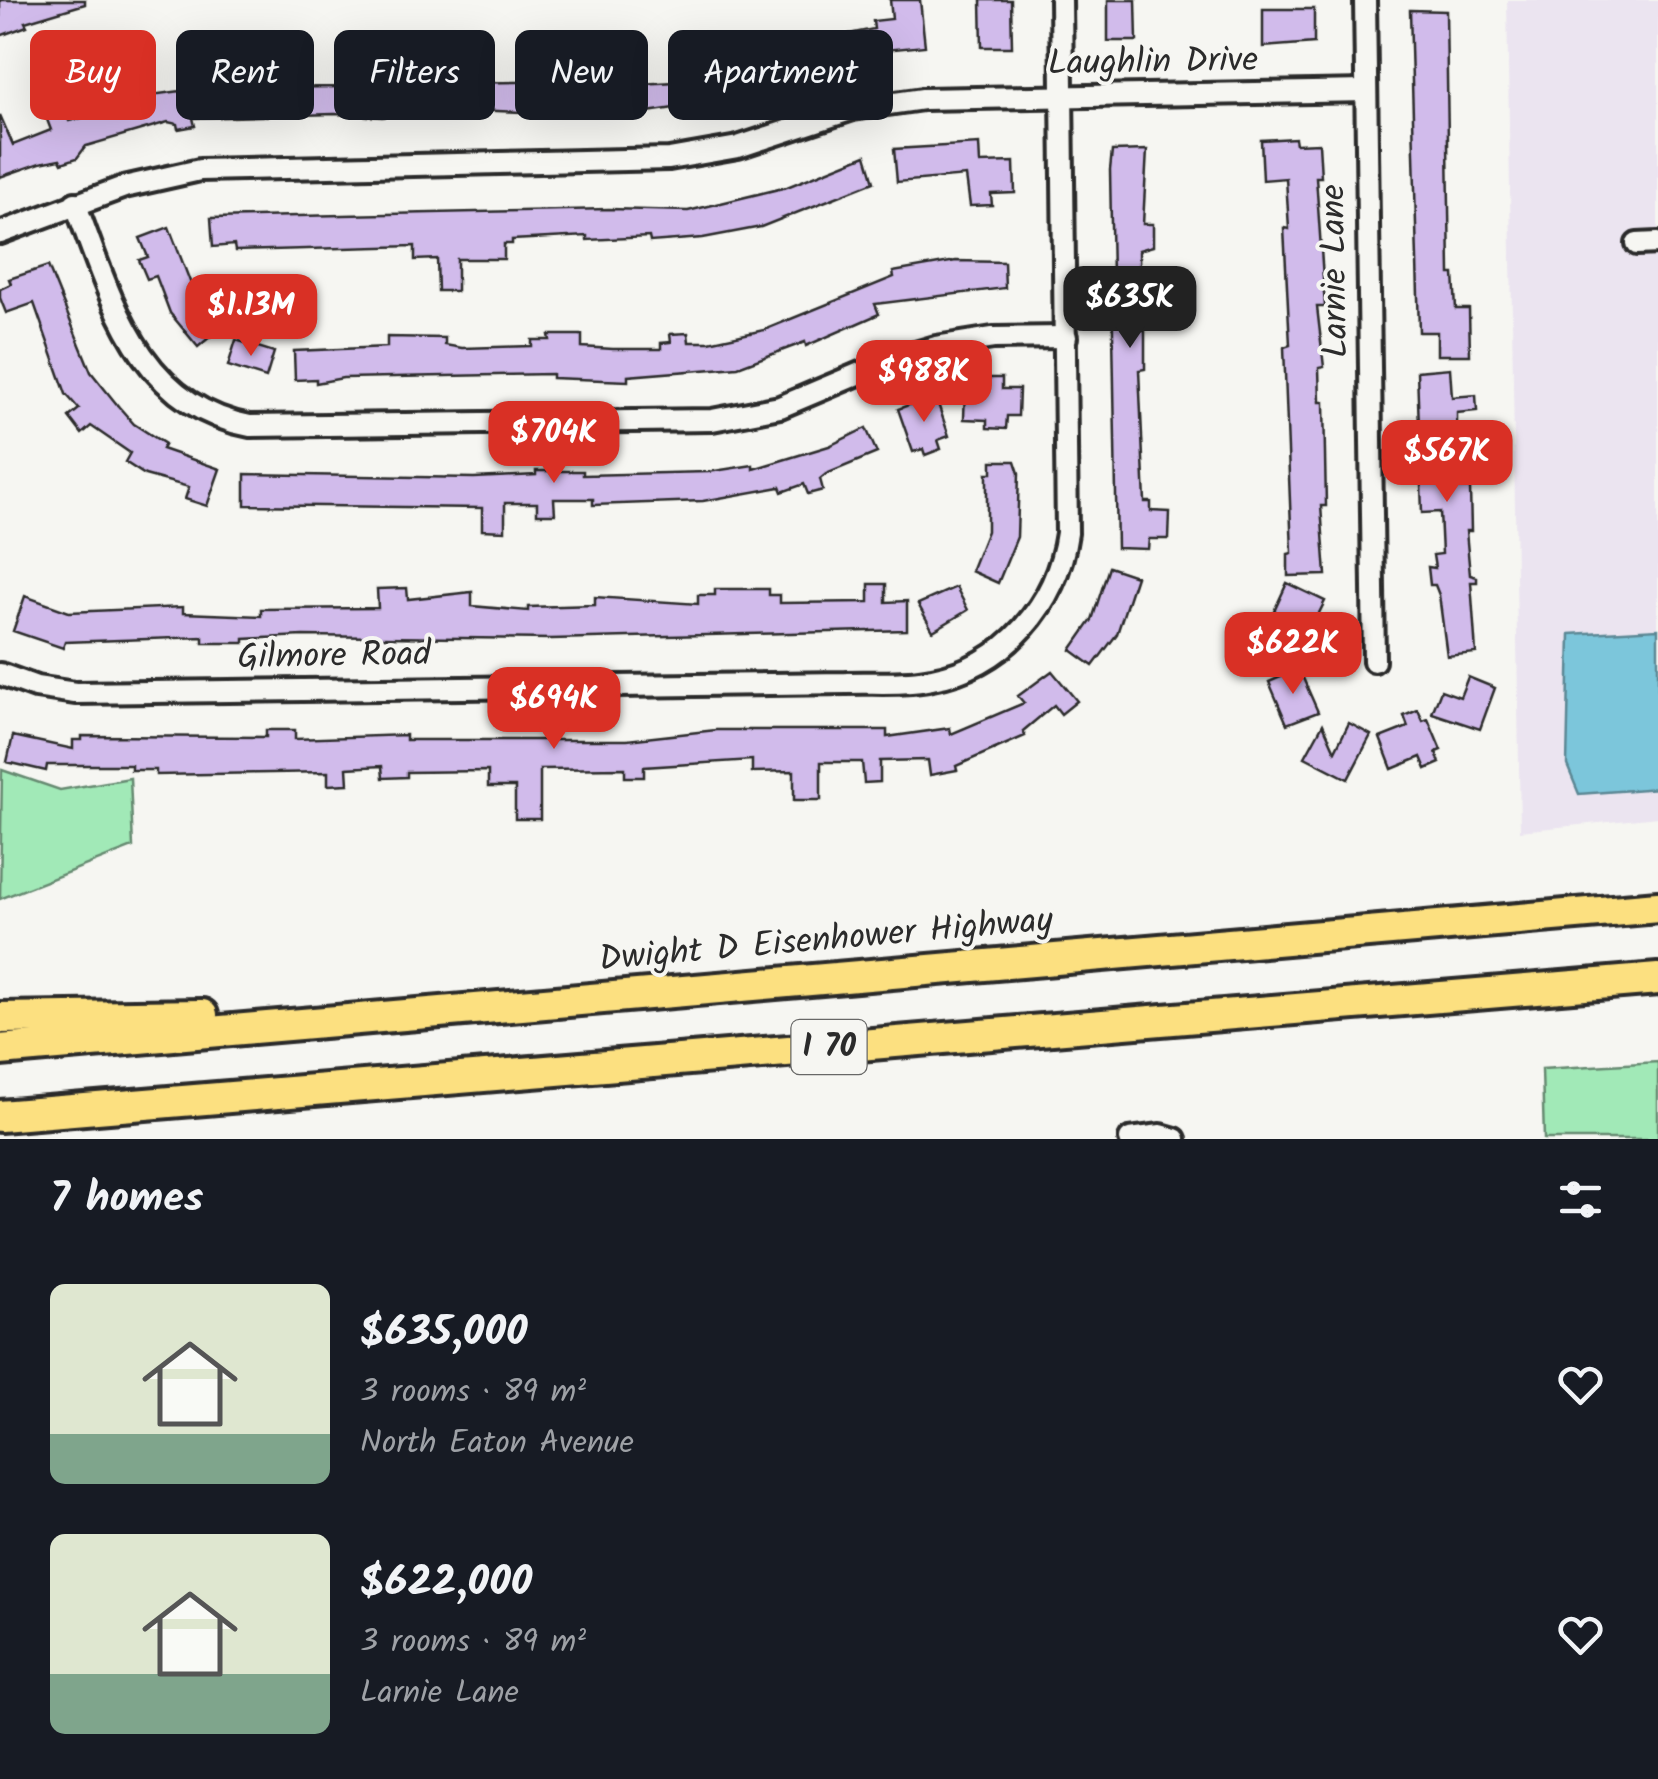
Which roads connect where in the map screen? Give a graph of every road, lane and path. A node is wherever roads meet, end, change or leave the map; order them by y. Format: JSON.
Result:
{"nodes":[{"id":1,"x":1061,"y":0,"type":"edge"},
{"id":2,"x":1365,"y":0,"type":"edge"},
{"id":3,"x":1366,"y":92,"type":"junction"},
{"id":4,"x":1062,"y":98,"type":"junction"},
{"id":5,"x":75,"y":204,"type":"junction"},
{"id":6,"x":0,"y":233,"type":"edge"},
{"id":7,"x":1066,"y":337,"type":"junction"},
{"id":8,"x":1374,"y":661,"type":"dead end"},
{"id":9,"x":0,"y":674,"type":"edge"},
{"id":10,"x":1658,"y":896,"type":"edge"},
{"id":11,"x":1658,"y":907,"type":"edge"},
{"id":12,"x":1463,"y":924,"type":"junction"},
{"id":13,"x":1658,"y":979,"type":"edge"},
{"id":14,"x":407,"y":1015,"type":"junction"},
{"id":15,"x":0,"y":1018,"type":"edge"},
{"id":16,"x":0,"y":1050,"type":"edge"},
{"id":17,"x":0,"y":1116,"type":"edge"},
{"id":18,"x":1130,"y":1139,"type":"edge"},
{"id":19,"x":1174,"y":1139,"type":"edge"}],
"edges":[{"from":1,"to":4,"type":"street","name":"Gilmore Road"},
{"from":2,"to":3,"type":"street","name":"Larnie Lane"},
{"from":3,"to":4,"type":"street","name":"Laughlin Drive"},
{"from":3,"to":8,"type":"street","name":"Larnie Lane"},
{"from":4,"to":5,"type":"street","name":"Laughlin Drive"},
{"from":4,"to":7,"type":"street","name":"Gilmore Road"},
{"from":5,"to":6,"type":"street","name":"Laughlin Drive"},
{"from":5,"to":7,"type":"street"},
{"from":7,"to":9,"type":"street","name":"Gilmore Road"},
{"from":10,"to":12,"type":"highway"},
{"from":11,"to":12,"type":"highway","name":"Dwight D Eisenhower Highway","number":"I 70"},
{"from":12,"to":14,"type":"highway","name":"Dwight D Eisenhower Highway","number":"I 70"},
{"from":13,"to":17,"type":"highway","number":"I 70"},
{"from":14,"to":15,"type":"highway"},
{"from":14,"to":16,"type":"highway","name":"Dwight D Eisenhower Highway","number":"I 70"},
{"from":18,"to":19,"type":"street"}]}
